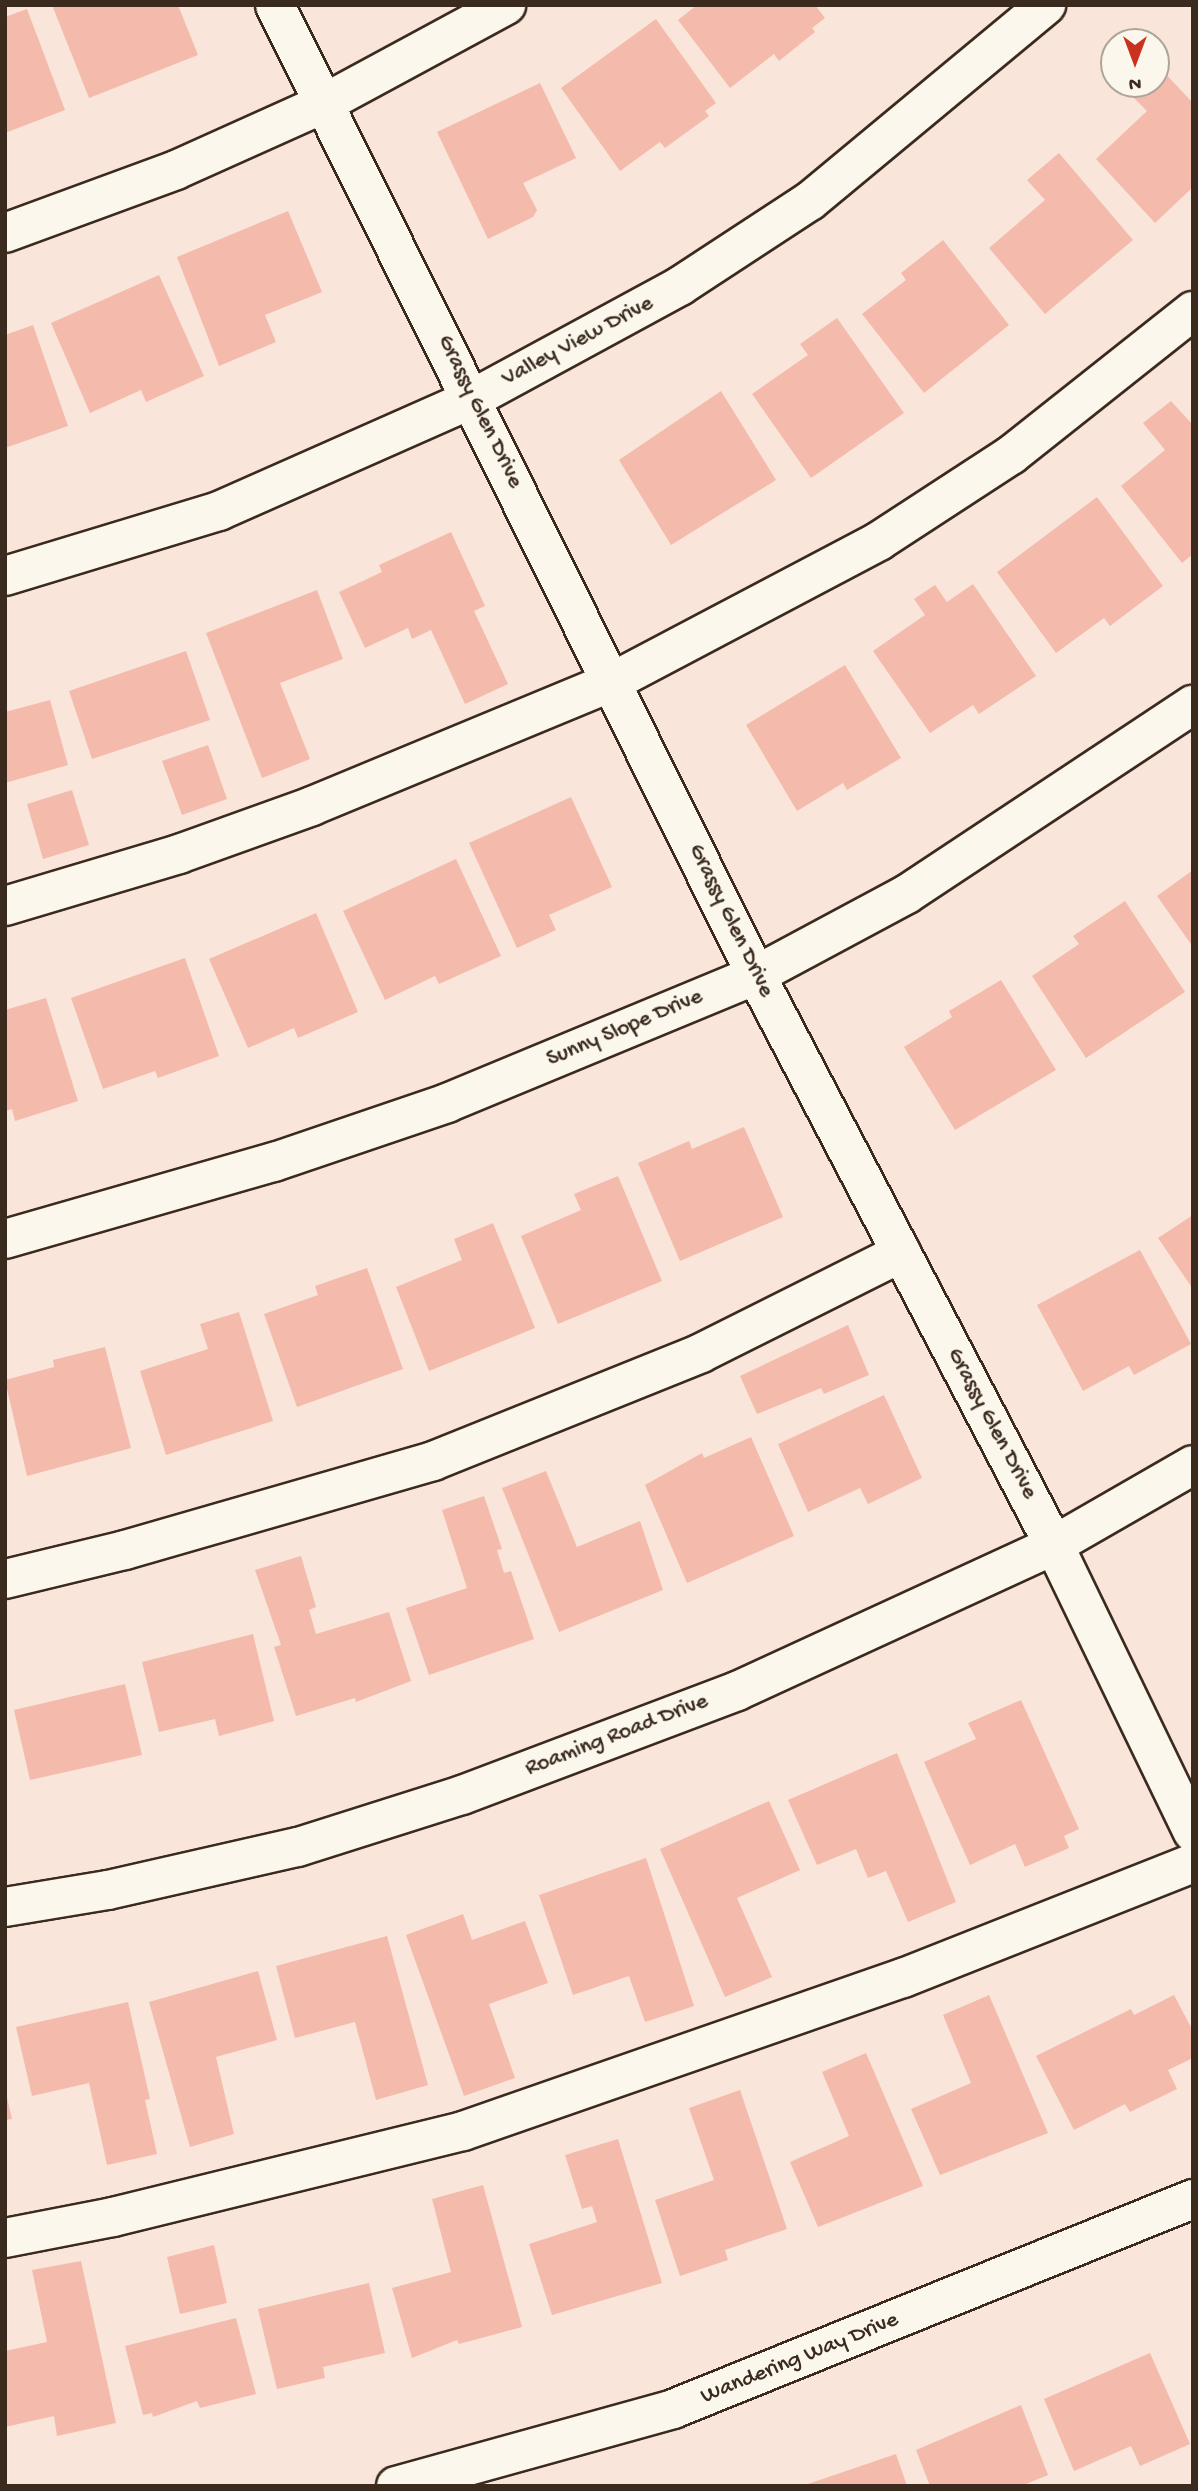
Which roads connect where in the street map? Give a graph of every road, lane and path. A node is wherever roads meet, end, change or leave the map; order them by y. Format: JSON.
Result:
{"nodes":[{"id":1,"x":275,"y":5,"type":"edge"},
{"id":2,"x":506,"y":5,"type":"edge"},
{"id":3,"x":1046,"y":5,"type":"edge"},
{"id":4,"x":325,"y":103,"type":"junction"},
{"id":5,"x":5,"y":233,"type":"edge"},
{"id":6,"x":1193,"y":311,"type":"edge"},
{"id":7,"x":472,"y":399,"type":"junction"},
{"id":8,"x":5,"y":576,"type":"edge"},
{"id":9,"x":612,"y":682,"type":"junction"},
{"id":10,"x":1193,"y":705,"type":"edge"},
{"id":11,"x":5,"y":906,"type":"edge"},
{"id":12,"x":756,"y":975,"type":"junction"},
{"id":13,"x":5,"y":1239,"type":"edge"},
{"id":14,"x":901,"y":1253,"type":"junction"},
{"id":15,"x":1193,"y":1465,"type":"edge"},
{"id":16,"x":1054,"y":1545,"type":"junction"},
{"id":17,"x":5,"y":1579,"type":"edge"},
{"id":18,"x":1193,"y":1832,"type":"edge"},
{"id":19,"x":1193,"y":1863,"type":"edge"},
{"id":20,"x":5,"y":1907,"type":"edge"},
{"id":21,"x":1193,"y":2199,"type":"edge"},
{"id":22,"x":5,"y":2238,"type":"edge"},
{"id":23,"x":396,"y":2486,"type":"edge"}],
"edges":[{"from":1,"to":4,"type":"street","name":"Grassy Glen Drive"},
{"from":2,"to":4,"type":"street"},
{"from":3,"to":7,"type":"street","name":"Valley View Drive"},
{"from":4,"to":5,"type":"street"},
{"from":4,"to":7,"type":"street","name":"Grassy Glen Drive"},
{"from":6,"to":9,"type":"street"},
{"from":7,"to":8,"type":"street","name":"Valley View Drive"},
{"from":7,"to":9,"type":"street","name":"Grassy Glen Drive"},
{"from":9,"to":11,"type":"street"},
{"from":9,"to":12,"type":"street","name":"Grassy Glen Drive"},
{"from":10,"to":12,"type":"street","name":"Sunny Slope Drive"},
{"from":12,"to":13,"type":"street","name":"Sunny Slope Drive"},
{"from":12,"to":14,"type":"street","name":"Grassy Glen Drive"},
{"from":14,"to":16,"type":"street","name":"Grassy Glen Drive"},
{"from":14,"to":17,"type":"street"},
{"from":15,"to":16,"type":"street","name":"Roaming Road Drive"},
{"from":16,"to":18,"type":"street","name":"Grassy Glen Drive"},
{"from":16,"to":20,"type":"street","name":"Roaming Road Drive"},
{"from":19,"to":22,"type":"street"},
{"from":21,"to":23,"type":"street","name":"Wandering Way Drive"}]}
